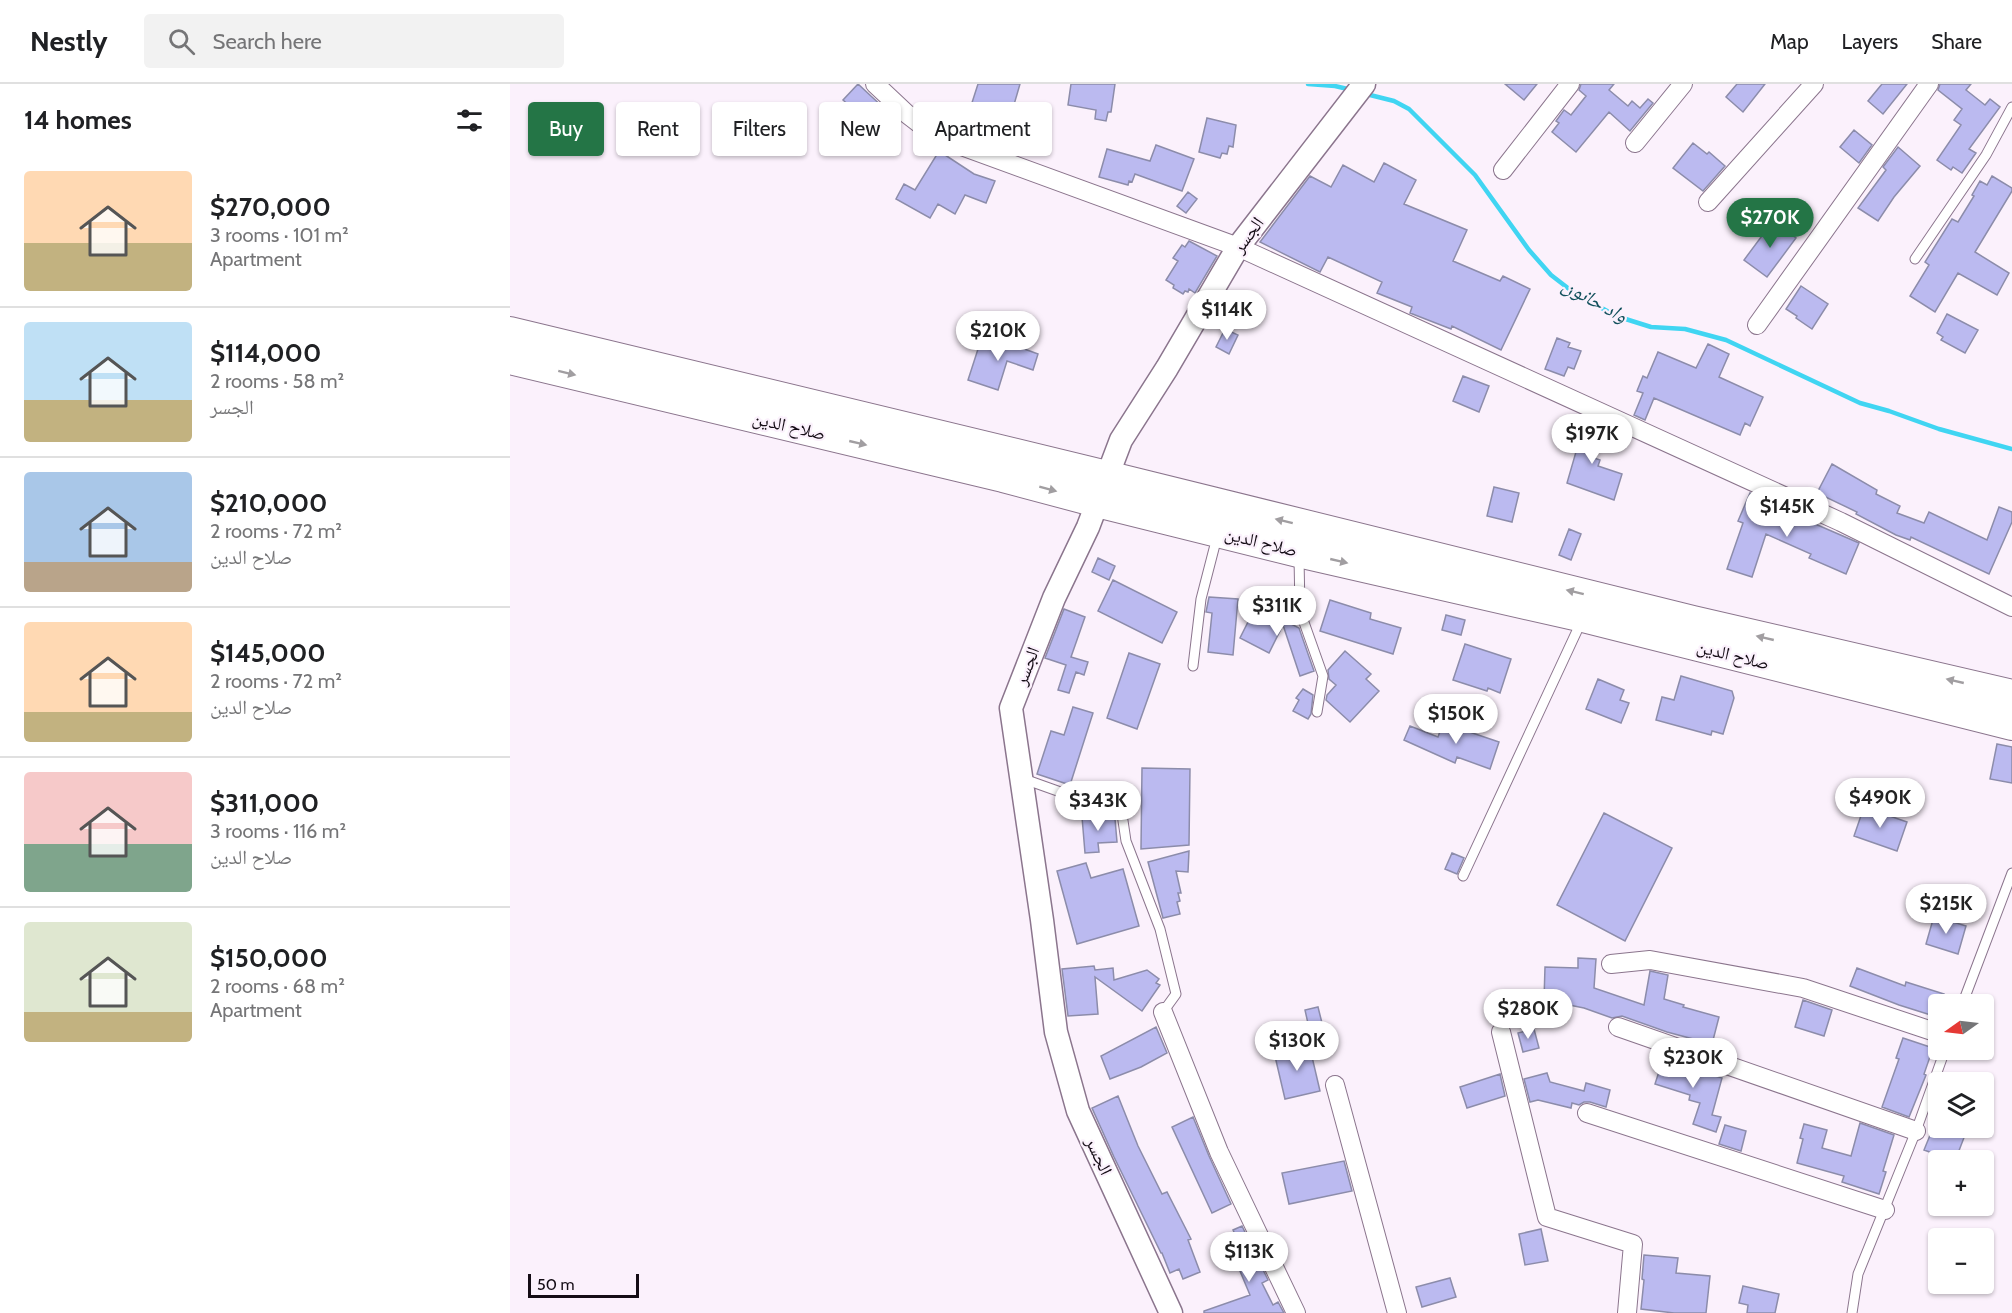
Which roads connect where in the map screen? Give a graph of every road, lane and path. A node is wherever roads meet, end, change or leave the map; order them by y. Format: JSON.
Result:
{"nodes":[{"id":1,"x":875,"y":84,"type":"edge"},
{"id":2,"x":1364,"y":84,"type":"edge"},
{"id":3,"x":1570,"y":84,"type":"edge"},
{"id":4,"x":1683,"y":84,"type":"edge"},
{"id":5,"x":1814,"y":84,"type":"edge"},
{"id":6,"x":1929,"y":84,"type":"edge"},
{"id":7,"x":2012,"y":107,"type":"edge"},
{"id":8,"x":1635,"y":143,"type":"dead end"},
{"id":9,"x":1503,"y":170,"type":"dead end"},
{"id":10,"x":1708,"y":202,"type":"dead end"},
{"id":11,"x":1238,"y":247,"type":"junction"},
{"id":12,"x":1915,"y":259,"type":"dead end"},
{"id":13,"x":1757,"y":325,"type":"dead end"},
{"id":14,"x":510,"y":332,"type":"edge"},
{"id":15,"x":510,"y":358,"type":"edge"},
{"id":16,"x":1102,"y":489,"type":"junction"},
{"id":17,"x":1218,"y":532,"type":"junction"},
{"id":18,"x":1299,"y":552,"type":"junction"},
{"id":19,"x":2012,"y":608,"type":"edge"},
{"id":20,"x":1583,"y":617,"type":"junction"},
{"id":21,"x":1193,"y":666,"type":"dead end"},
{"id":22,"x":2012,"y":695,"type":"edge"},
{"id":23,"x":1317,"y":712,"type":"dead end"},
{"id":24,"x":2012,"y":724,"type":"edge"},
{"id":25,"x":1021,"y":779,"type":"junction"},
{"id":26,"x":2012,"y":873,"type":"edge"},
{"id":27,"x":1463,"y":876,"type":"dead end"},
{"id":28,"x":1611,"y":964,"type":"dead end"},
{"id":29,"x":1966,"y":994,"type":"edge"},
{"id":30,"x":1163,"y":1012,"type":"joint"},
{"id":31,"x":1618,"y":1027,"type":"dead end"},
{"id":32,"x":1928,"y":1030,"type":"edge"},
{"id":33,"x":1501,"y":1032,"type":"dead end"},
{"id":34,"x":1941,"y":1060,"type":"edge"},
{"id":35,"x":1335,"y":1085,"type":"dead end"},
{"id":36,"x":1587,"y":1113,"type":"dead end"},
{"id":37,"x":1916,"y":1131,"type":"junction"},
{"id":38,"x":1885,"y":1210,"type":"junction"},
{"id":39,"x":1171,"y":1313,"type":"edge"},
{"id":40,"x":1296,"y":1313,"type":"edge"},
{"id":41,"x":1397,"y":1313,"type":"edge"},
{"id":42,"x":1626,"y":1313,"type":"edge"},
{"id":43,"x":1852,"y":1313,"type":"edge"}],
"edges":[{"from":1,"to":11,"type":"street"},
{"from":2,"to":11,"type":"street","name":"الجسر"},
{"from":3,"to":9,"type":"street"},
{"from":4,"to":8,"type":"street"},
{"from":5,"to":10,"type":"street"},
{"from":6,"to":13,"type":"street"},
{"from":7,"to":12,"type":"lane"},
{"from":11,"to":16,"type":"street","name":"الجسر"},
{"from":11,"to":19,"type":"street"},
{"from":14,"to":16,"type":"highway","name":"صلاح الدين"},
{"from":15,"to":16,"type":"highway","name":"صلاح الدين","one_way":true},
{"from":16,"to":17,"type":"highway","name":"صلاح الدين"},
{"from":22,"to":16,"type":"highway","name":"صلاح الدين","one_way":true},
{"from":16,"to":25,"type":"street","name":"الجسر"},
{"from":17,"to":18,"type":"highway","name":"صلاح الدين"},
{"from":17,"to":21,"type":"lane"},
{"from":18,"to":20,"type":"highway","name":"صلاح الدين","one_way":true},
{"from":18,"to":23,"type":"lane"},
{"from":20,"to":24,"type":"highway","name":"صلاح الدين"},
{"from":20,"to":27,"type":"lane"},
{"from":25,"to":30,"type":"lane"},
{"from":25,"to":39,"type":"street","name":"الجسر"},
{"from":26,"to":29,"type":"lane"},
{"from":28,"to":32,"type":"street"},
{"from":30,"to":40,"type":"street"},
{"from":31,"to":37,"type":"street"},
{"from":33,"to":42,"type":"street"},
{"from":34,"to":37,"type":"lane"},
{"from":35,"to":41,"type":"street"},
{"from":36,"to":38,"type":"street"},
{"from":37,"to":38,"type":"lane"},
{"from":38,"to":43,"type":"lane"}]}
